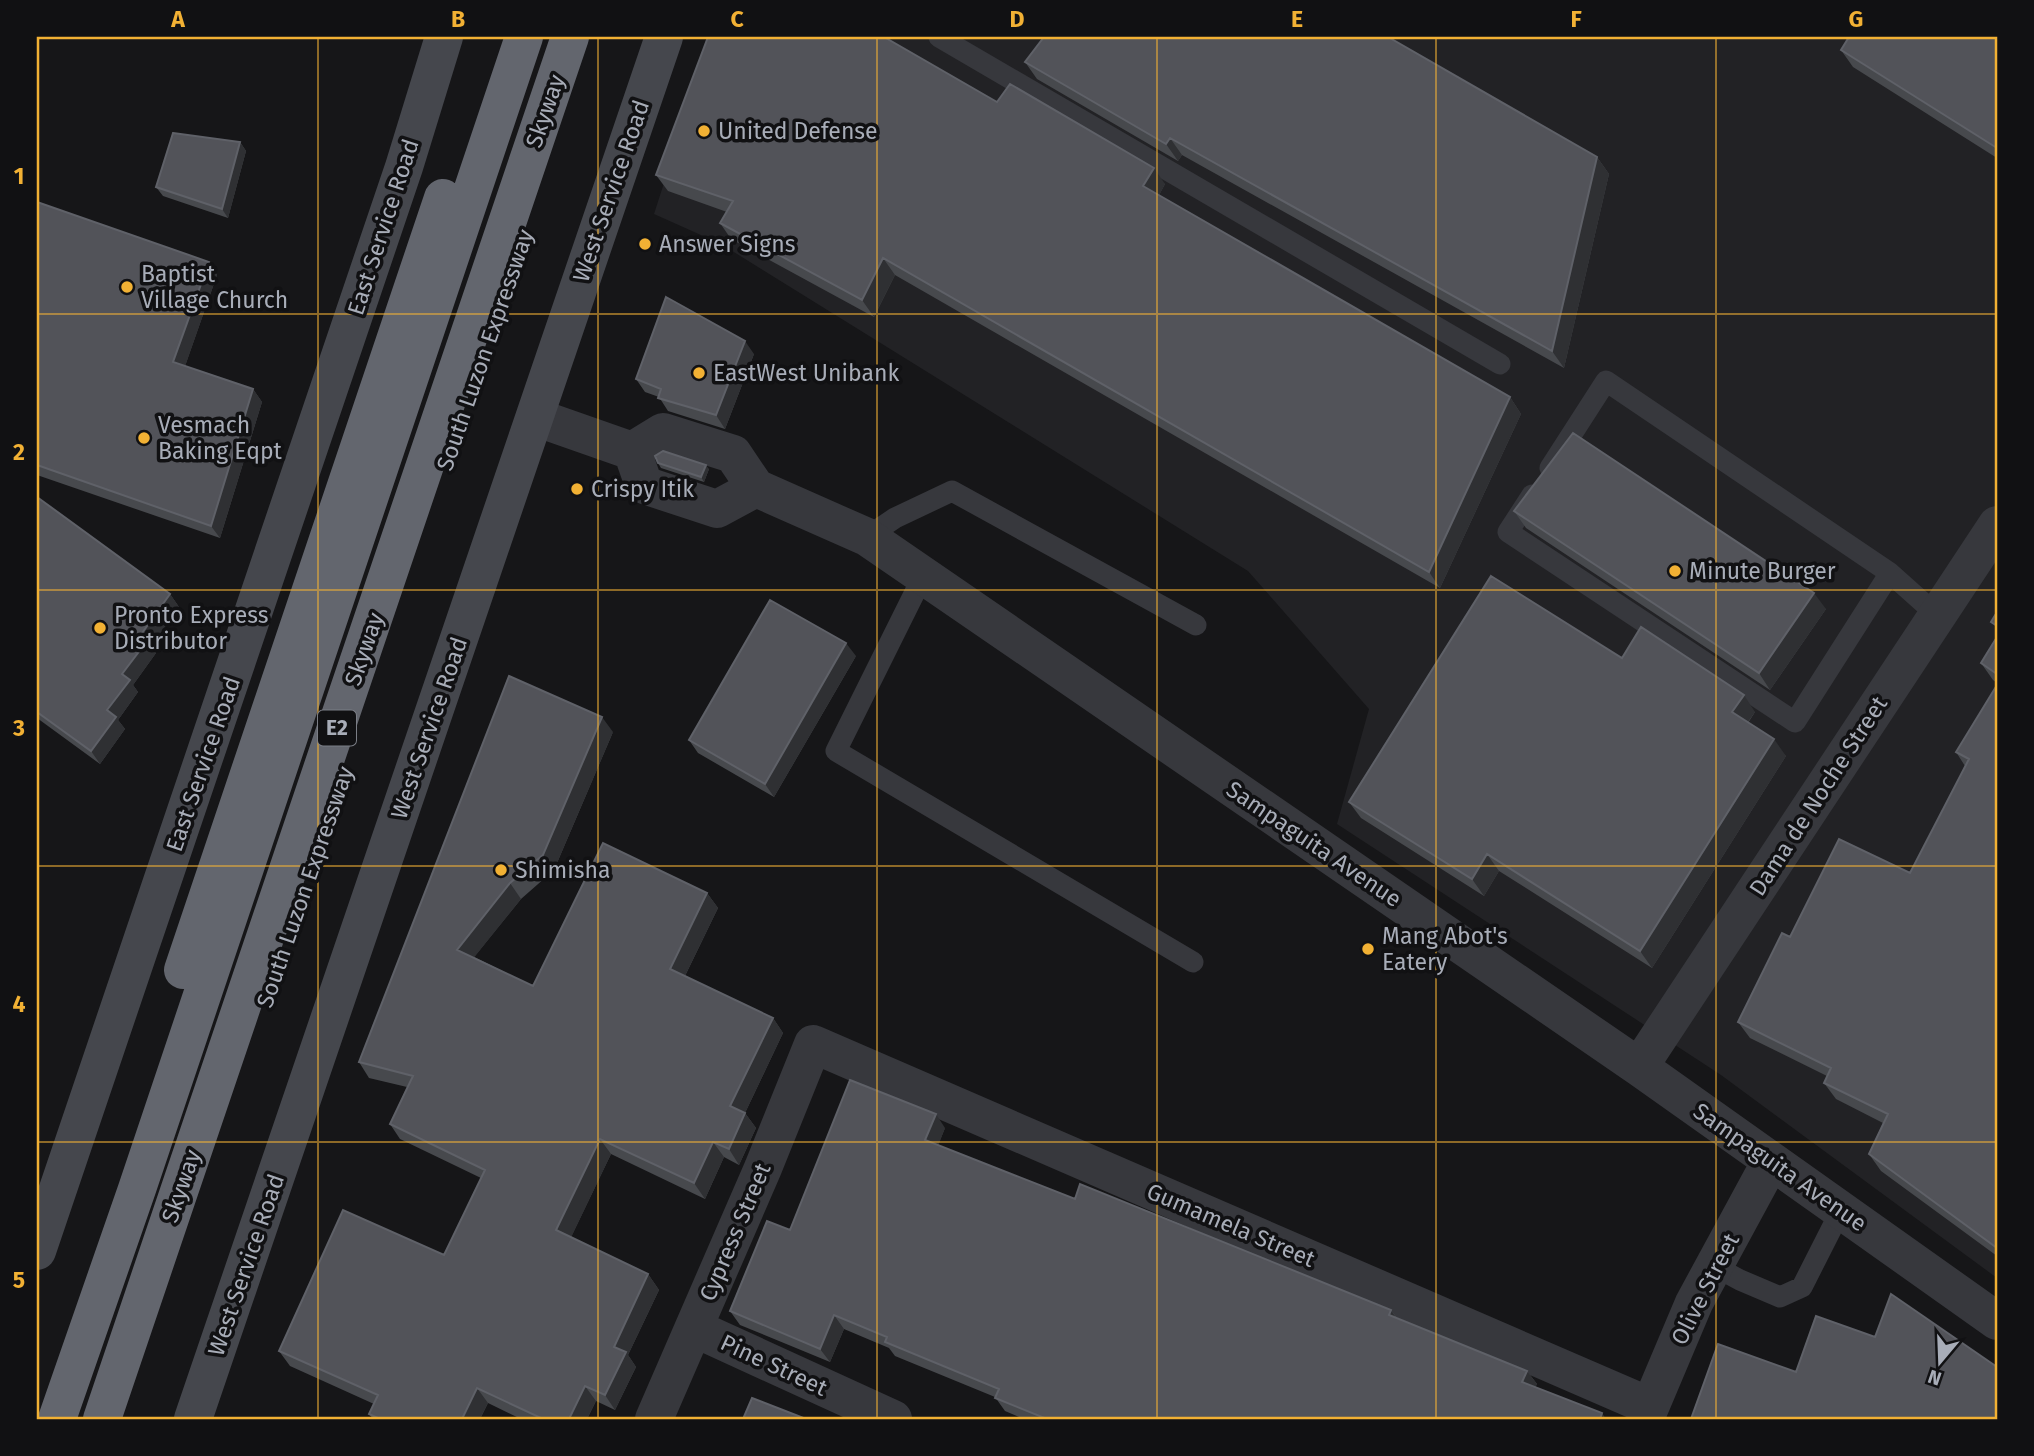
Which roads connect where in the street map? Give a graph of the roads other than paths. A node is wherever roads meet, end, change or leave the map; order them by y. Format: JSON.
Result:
{"nodes":[{"id":1,"x":444,"y":37,"type":"edge"},
{"id":2,"x":498,"y":37,"type":"edge"},
{"id":3,"x":524,"y":37,"type":"edge"},
{"id":4,"x":570,"y":37,"type":"edge"},
{"id":5,"x":589,"y":37,"type":"edge"},
{"id":6,"x":664,"y":37,"type":"edge"},
{"id":7,"x":939,"y":37,"type":"edge"},
{"id":8,"x":1500,"y":364,"type":"dead end"},
{"id":9,"x":535,"y":417,"type":"junction"},
{"id":10,"x":632,"y":451,"type":"junction"},
{"id":11,"x":755,"y":488,"type":"junction"},
{"id":12,"x":1997,"y":525,"type":"edge"},
{"id":13,"x":867,"y":537,"type":"junction"},
{"id":14,"x":1890,"y":573,"type":"junction"},
{"id":15,"x":923,"y":576,"type":"junction"},
{"id":16,"x":1937,"y":615,"type":"junction"},
{"id":17,"x":1196,"y":625,"type":"dead end"},
{"id":18,"x":1193,"y":962,"type":"dead end"},
{"id":19,"x":813,"y":1044,"type":"joint"},
{"id":20,"x":1639,"y":1067,"type":"junction"},
{"id":21,"x":1771,"y":1161,"type":"junction"},
{"id":22,"x":1841,"y":1210,"type":"junction"},
{"id":23,"x":37,"y":1251,"type":"edge"},
{"id":24,"x":1714,"y":1266,"type":"junction"},
{"id":25,"x":1997,"y":1321,"type":"edge"},
{"id":26,"x":694,"y":1328,"type":"junction"},
{"id":27,"x":37,"y":1399,"type":"edge"},
{"id":28,"x":1647,"y":1413,"type":"edge"},
{"id":29,"x":57,"y":1419,"type":"edge"},
{"id":30,"x":102,"y":1419,"type":"edge"},
{"id":31,"x":127,"y":1419,"type":"edge"},
{"id":32,"x":193,"y":1419,"type":"edge"},
{"id":33,"x":653,"y":1419,"type":"edge"},
{"id":34,"x":893,"y":1419,"type":"edge"}],
"edges":[{"from":1,"to":23,"type":"main road","name":"East Service Road"},
{"from":2,"to":27,"type":"highway"},
{"from":3,"to":29,"type":"highway","name":"Skyway","number":"E2"},
{"from":4,"to":30,"type":"highway","name":"Skyway","number":"E2"},
{"from":5,"to":31,"type":"highway","name":"South Luzon Expressway","number":"E2"},
{"from":6,"to":9,"type":"main road","name":"West Service Road"},
{"from":7,"to":8,"type":"lane"},
{"from":9,"to":10,"type":"street"},
{"from":9,"to":32,"type":"main road","name":"West Service Road"},
{"from":10,"to":11,"type":"street"},
{"from":10,"to":11,"type":"street"},
{"from":11,"to":13,"type":"street","name":"Sampaguita Avenue"},
{"from":12,"to":16,"type":"street","name":"Dama de Noche Street"},
{"from":13,"to":15,"type":"street","name":"Sampaguita Avenue"},
{"from":13,"to":17,"type":"lane"},
{"from":14,"to":14,"type":"lane"},
{"from":14,"to":16,"type":"lane"},
{"from":15,"to":18,"type":"lane"},
{"from":15,"to":20,"type":"street","name":"Sampaguita Avenue"},
{"from":16,"to":20,"type":"street","name":"Dama de Noche Street"},
{"from":19,"to":26,"type":"street","name":"Cypress Street"},
{"from":19,"to":28,"type":"street","name":"Gumamela Street"},
{"from":20,"to":21,"type":"street","name":"Sampaguita Avenue"},
{"from":21,"to":22,"type":"street","name":"Sampaguita Avenue"},
{"from":21,"to":24,"type":"street","name":"Olive Street"},
{"from":22,"to":24,"type":"lane"},
{"from":22,"to":25,"type":"street","name":"Sampaguita Avenue"},
{"from":24,"to":28,"type":"street","name":"Olive Street"},
{"from":26,"to":33,"type":"street","name":"Cypress Street"},
{"from":26,"to":34,"type":"street","name":"Pine Street"}]}
